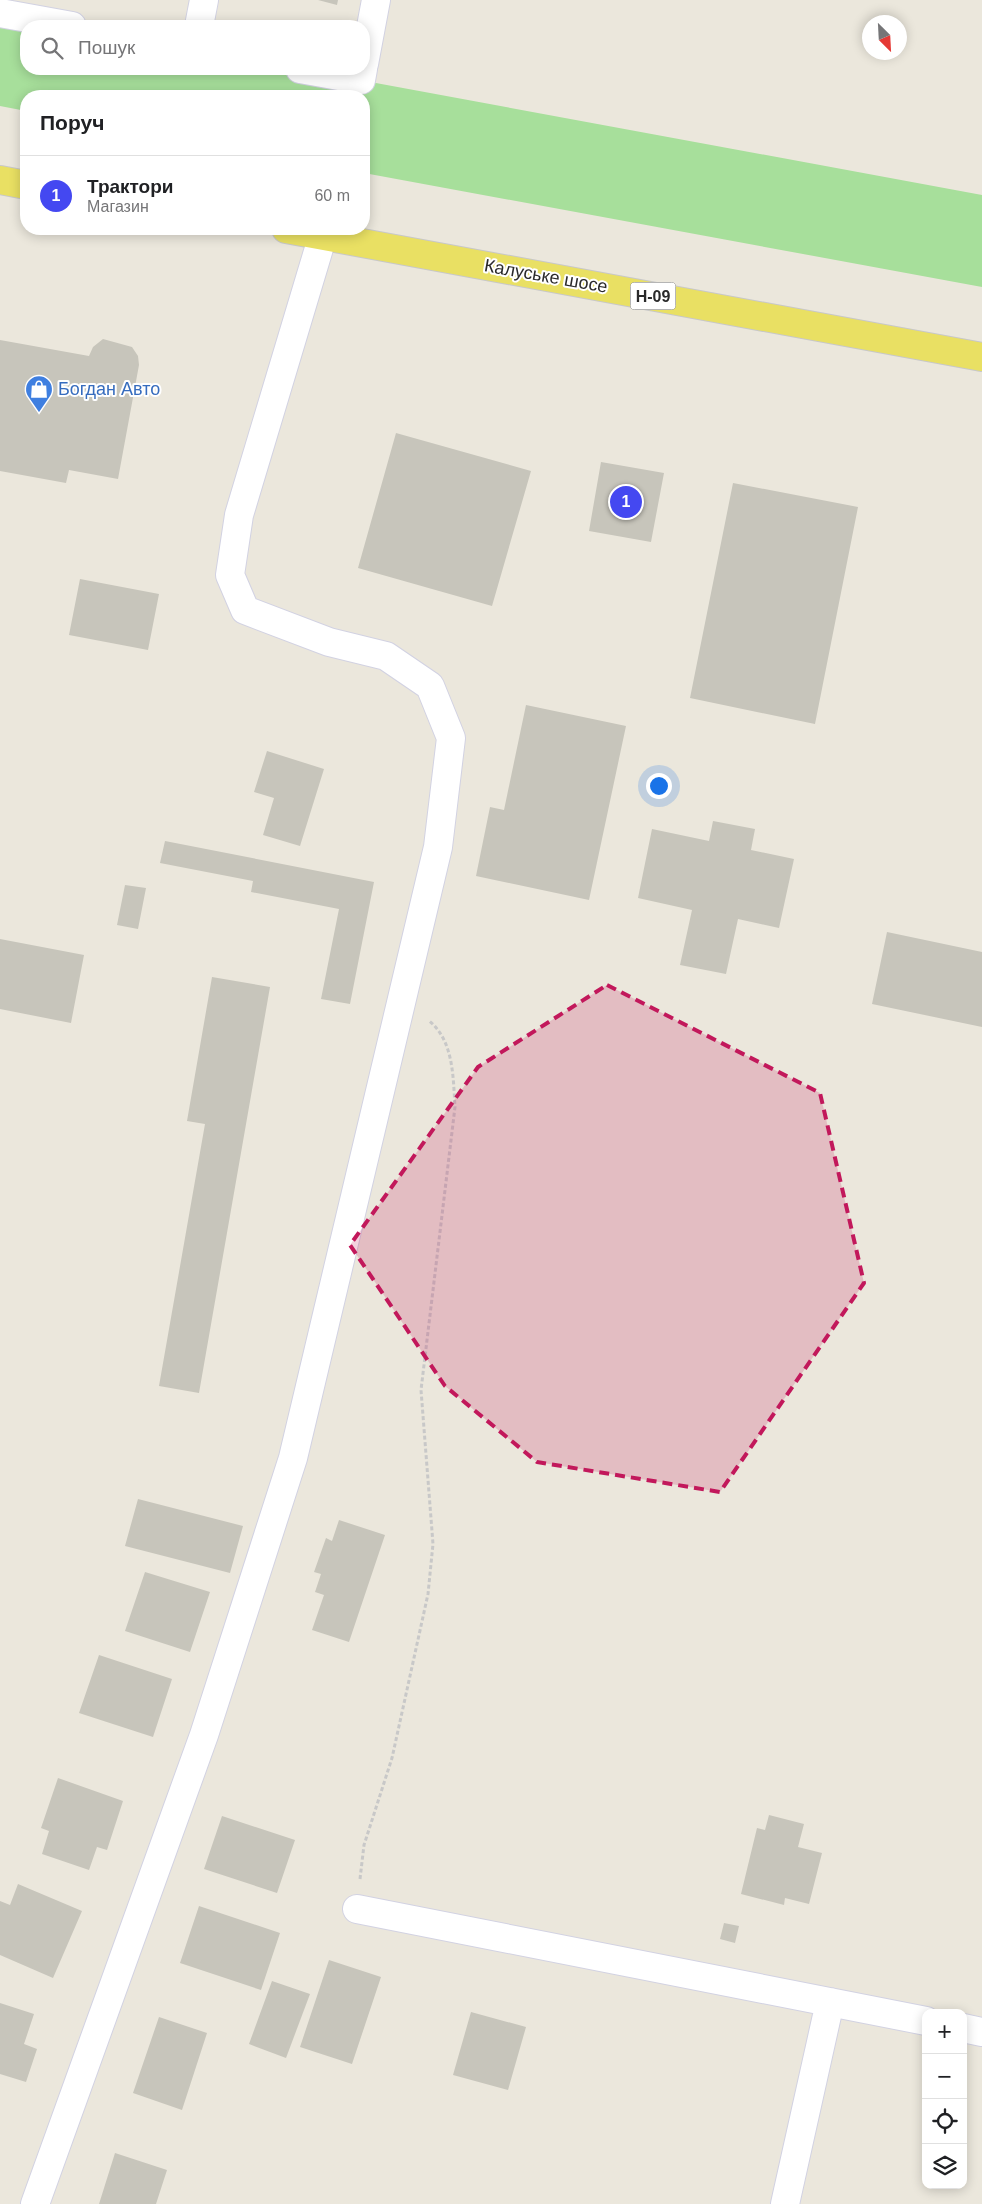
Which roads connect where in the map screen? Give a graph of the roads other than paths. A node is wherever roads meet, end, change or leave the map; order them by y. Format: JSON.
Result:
{"nodes":[{"id":1,"x":204,"y":0,"type":"edge"},
{"id":2,"x":376,"y":0,"type":"edge"},
{"id":3,"x":0,"y":13,"type":"edge"},
{"id":4,"x":39,"y":20,"type":"edge"},
{"id":5,"x":200,"y":20,"type":"edge"},
{"id":6,"x":370,"y":32,"type":"edge"},
{"id":7,"x":333,"y":75,"type":"edge"},
{"id":8,"x":362,"y":75,"type":"edge"},
{"id":9,"x":0,"y":180,"type":"edge"},
{"id":10,"x":20,"y":184,"type":"edge"},
{"id":11,"x":324,"y":235,"type":"joint"},
{"id":12,"x":982,"y":357,"type":"edge"},
{"id":13,"x":357,"y":1909,"type":"road end"},
{"id":14,"x":830,"y":2002,"type":"junction"},
{"id":15,"x":922,"y":2020,"type":"edge"},
{"id":16,"x":967,"y":2029,"type":"edge"},
{"id":17,"x":982,"y":2032,"type":"edge"},
{"id":18,"x":35,"y":2204,"type":"edge"},
{"id":19,"x":785,"y":2204,"type":"edge"}],
"edges":[{"from":1,"to":5,"type":"street"},
{"from":2,"to":6,"type":"street"},
{"from":3,"to":4,"type":"street"},
{"from":7,"to":8,"type":"street"},
{"from":9,"to":10,"type":"main road"},
{"from":11,"to":12,"type":"main road","name":"Калуське шосе","number":"Н-09"},
{"from":11,"to":18,"type":"street"},
{"from":13,"to":14,"type":"street"},
{"from":14,"to":15,"type":"street"},
{"from":14,"to":19,"type":"street"},
{"from":16,"to":17,"type":"street"}]}
